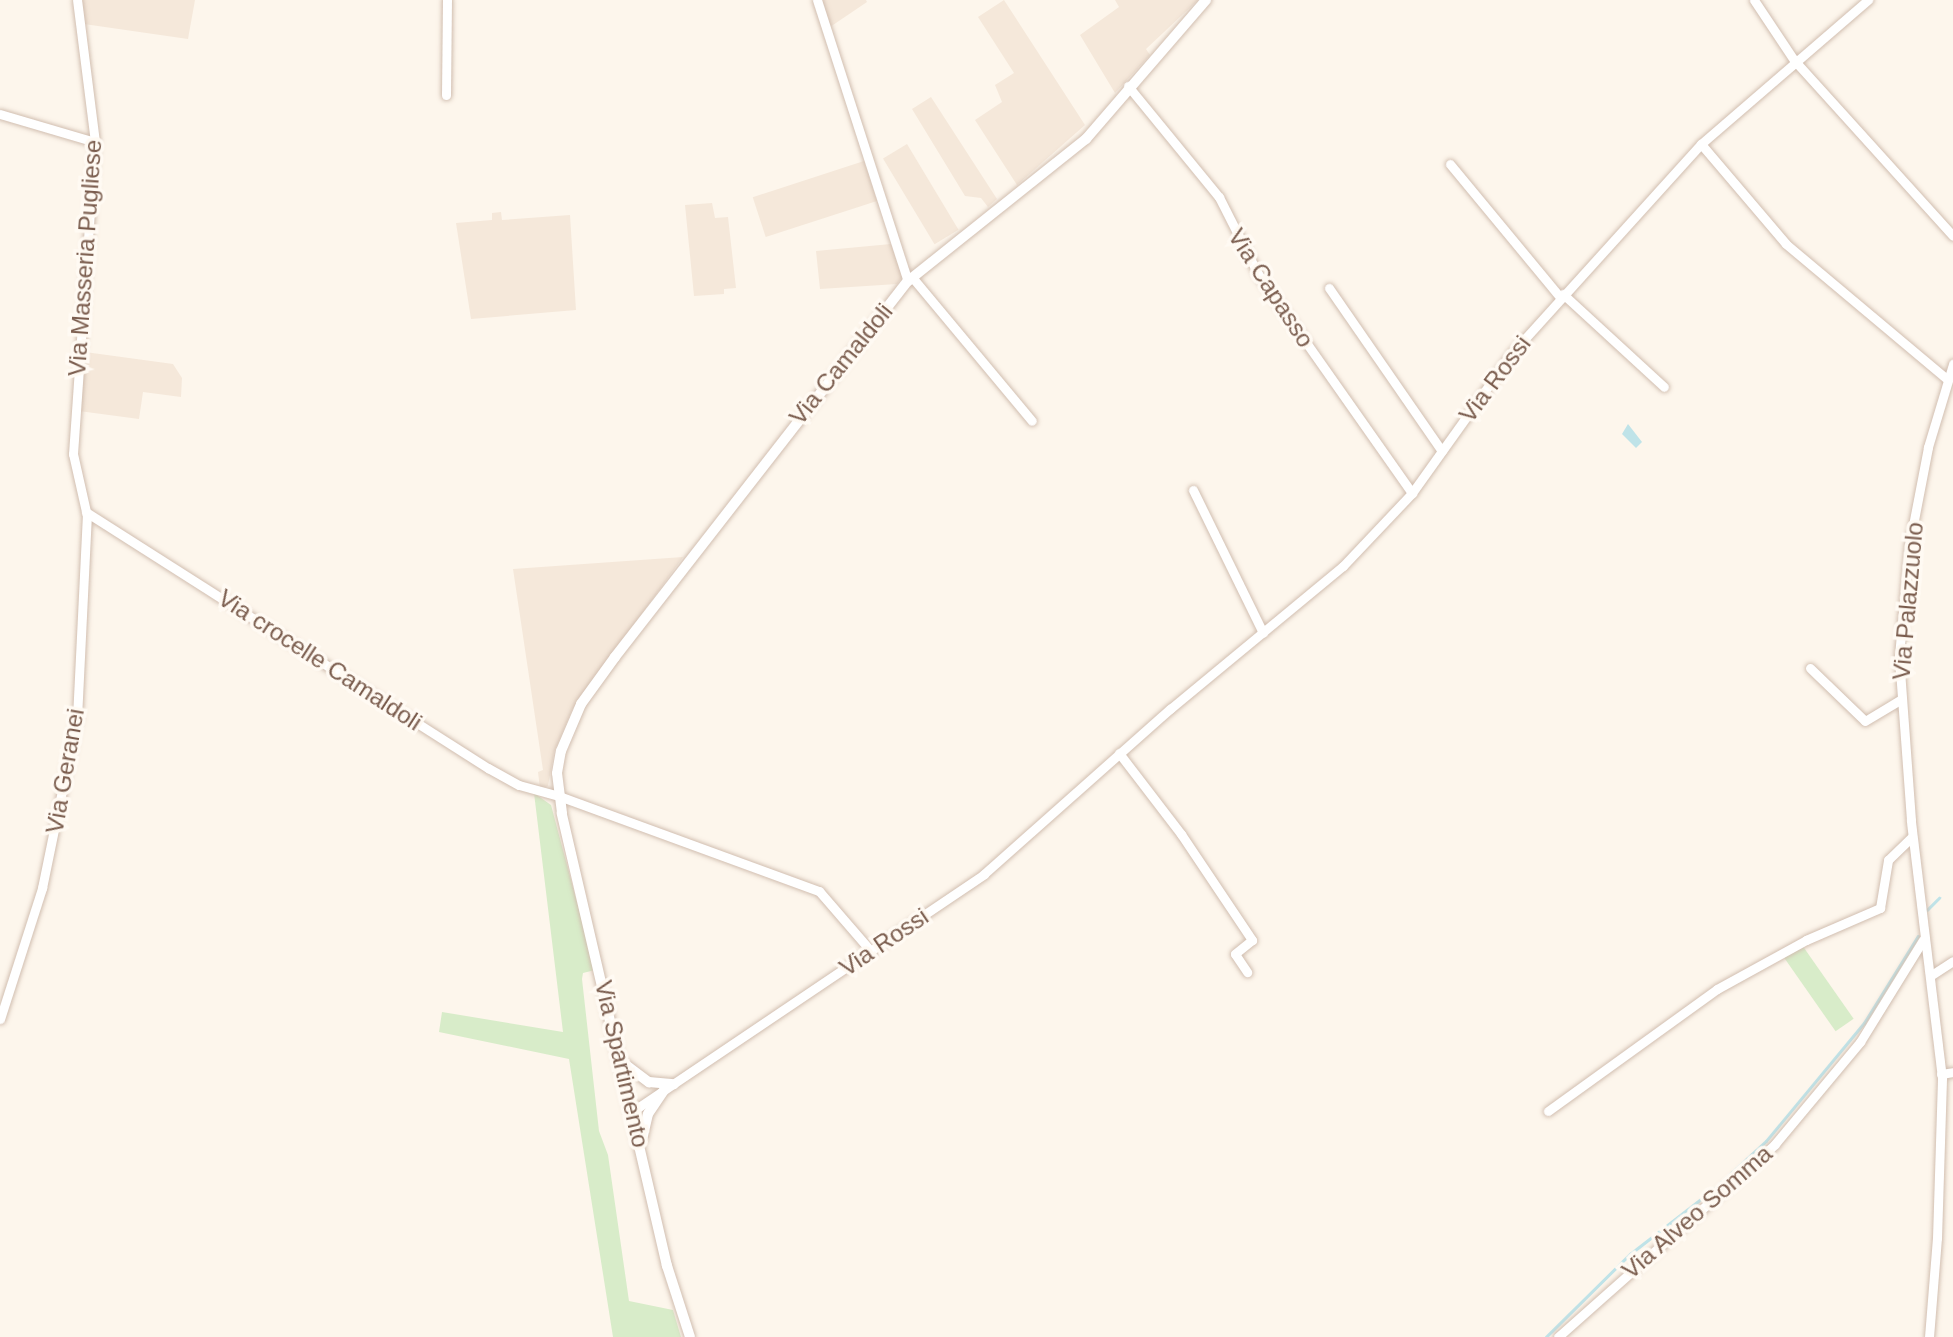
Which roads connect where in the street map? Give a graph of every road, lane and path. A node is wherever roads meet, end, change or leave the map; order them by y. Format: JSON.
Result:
{"nodes":[{"id":1,"x":77,"y":0,"type":"edge"},
{"id":2,"x":447,"y":0,"type":"edge"},
{"id":3,"x":817,"y":0,"type":"edge"},
{"id":4,"x":1206,"y":0,"type":"edge"},
{"id":5,"x":1754,"y":0,"type":"edge"},
{"id":6,"x":1868,"y":0,"type":"edge"},
{"id":7,"x":1794,"y":60,"type":"junction"},
{"id":8,"x":1129,"y":86,"type":"junction"},
{"id":9,"x":446,"y":95,"type":"dead end"},
{"id":10,"x":0,"y":114,"type":"edge"},
{"id":11,"x":95,"y":142,"type":"junction"},
{"id":12,"x":1701,"y":144,"type":"junction"},
{"id":13,"x":1450,"y":164,"type":"dead end"},
{"id":14,"x":1953,"y":236,"type":"edge"},
{"id":15,"x":910,"y":279,"type":"junction"},
{"id":16,"x":1329,"y":288,"type":"dead end"},
{"id":17,"x":1562,"y":295,"type":"junction"},
{"id":18,"x":1953,"y":365,"type":"edge"},
{"id":19,"x":1947,"y":379,"type":"junction"},
{"id":20,"x":1664,"y":387,"type":"dead end"},
{"id":21,"x":1032,"y":421,"type":"dead end"},
{"id":22,"x":1442,"y":451,"type":"junction"},
{"id":23,"x":1192,"y":490,"type":"dead end"},
{"id":24,"x":1412,"y":493,"type":"junction"},
{"id":25,"x":87,"y":514,"type":"junction"},
{"id":26,"x":1263,"y":633,"type":"junction"},
{"id":27,"x":1810,"y":668,"type":"dead end"},
{"id":28,"x":1900,"y":701,"type":"junction"},
{"id":29,"x":1119,"y":753,"type":"junction"},
{"id":30,"x":559,"y":792,"type":"junction"},
{"id":31,"x":1912,"y":837,"type":"junction"},
{"id":32,"x":1923,"y":940,"type":"junction"},
{"id":33,"x":869,"y":949,"type":"junction"},
{"id":34,"x":1953,"y":961,"type":"edge"},
{"id":35,"x":1247,"y":972,"type":"dead end"},
{"id":36,"x":1930,"y":976,"type":"junction"},
{"id":37,"x":0,"y":1019,"type":"edge"},
{"id":38,"x":622,"y":1062,"type":"junction"},
{"id":39,"x":1953,"y":1072,"type":"edge"},
{"id":40,"x":1941,"y":1074,"type":"junction"},
{"id":41,"x":669,"y":1087,"type":"junction"},
{"id":42,"x":633,"y":1111,"type":"junction"},
{"id":43,"x":1548,"y":1111,"type":"dead end"},
{"id":44,"x":641,"y":1143,"type":"junction"},
{"id":45,"x":690,"y":1337,"type":"edge"},
{"id":46,"x":1558,"y":1337,"type":"edge"},
{"id":47,"x":1928,"y":1337,"type":"edge"}],
"edges":[{"from":1,"to":11,"type":"street","name":"Via Masseria Pugliese"},
{"from":2,"to":9,"type":"street"},
{"from":3,"to":15,"type":"street"},
{"from":4,"to":8,"type":"street","name":"Via Camaldoli"},
{"from":5,"to":7,"type":"street"},
{"from":6,"to":7,"type":"street","name":"Via Rossi"},
{"from":7,"to":12,"type":"street","name":"Via Rossi"},
{"from":7,"to":14,"type":"street"},
{"from":8,"to":15,"type":"street","name":"Via Camaldoli"},
{"from":8,"to":24,"type":"street","name":"Via Capasso"},
{"from":10,"to":11,"type":"street"},
{"from":11,"to":25,"type":"street","name":"Via Masseria Pugliese"},
{"from":12,"to":17,"type":"street","name":"Via Rossi"},
{"from":12,"to":19,"type":"street"},
{"from":13,"to":17,"type":"street"},
{"from":15,"to":21,"type":"street"},
{"from":15,"to":30,"type":"street","name":"Via Camaldoli"},
{"from":16,"to":22,"type":"street"},
{"from":17,"to":20,"type":"street"},
{"from":17,"to":22,"type":"street","name":"Via Rossi"},
{"from":18,"to":19,"type":"street","name":"Via Palazzuolo"},
{"from":19,"to":28,"type":"street","name":"Via Palazzuolo"},
{"from":22,"to":24,"type":"street","name":"Via Rossi"},
{"from":23,"to":26,"type":"street"},
{"from":24,"to":26,"type":"street","name":"Via Rossi"},
{"from":25,"to":30,"type":"street","name":"Via crocelle Camaldoli"},
{"from":25,"to":37,"type":"street","name":"Via Geranei"},
{"from":26,"to":29,"type":"street","name":"Via Rossi"},
{"from":27,"to":28,"type":"street"},
{"from":28,"to":31,"type":"street","name":"Via Palazzuolo"},
{"from":29,"to":33,"type":"street","name":"Via Rossi"},
{"from":29,"to":35,"type":"street"},
{"from":30,"to":33,"type":"street","name":"Via crocelle Camaldoli"},
{"from":30,"to":38,"type":"street","name":"Via Spartimento"},
{"from":31,"to":32,"type":"street","name":"Via Palazzuolo"},
{"from":31,"to":43,"type":"street"},
{"from":32,"to":36,"type":"street","name":"Via Palazzuolo"},
{"from":32,"to":46,"type":"street","name":"Via Alveo Somma"},
{"from":33,"to":41,"type":"street","name":"Via Rossi"},
{"from":34,"to":36,"type":"street"},
{"from":36,"to":40,"type":"street","name":"Via Palazzuolo"},
{"from":38,"to":41,"type":"street"},
{"from":38,"to":42,"type":"street","name":"Via Spartimento"},
{"from":39,"to":40,"type":"street"},
{"from":40,"to":47,"type":"street","name":"Via Palazzuolo"},
{"from":41,"to":42,"type":"street","name":"Via Rossi"},
{"from":41,"to":44,"type":"street"},
{"from":42,"to":44,"type":"street","name":"Via Spartimento"},
{"from":44,"to":45,"type":"street","name":"Via Spartimento"}]}
